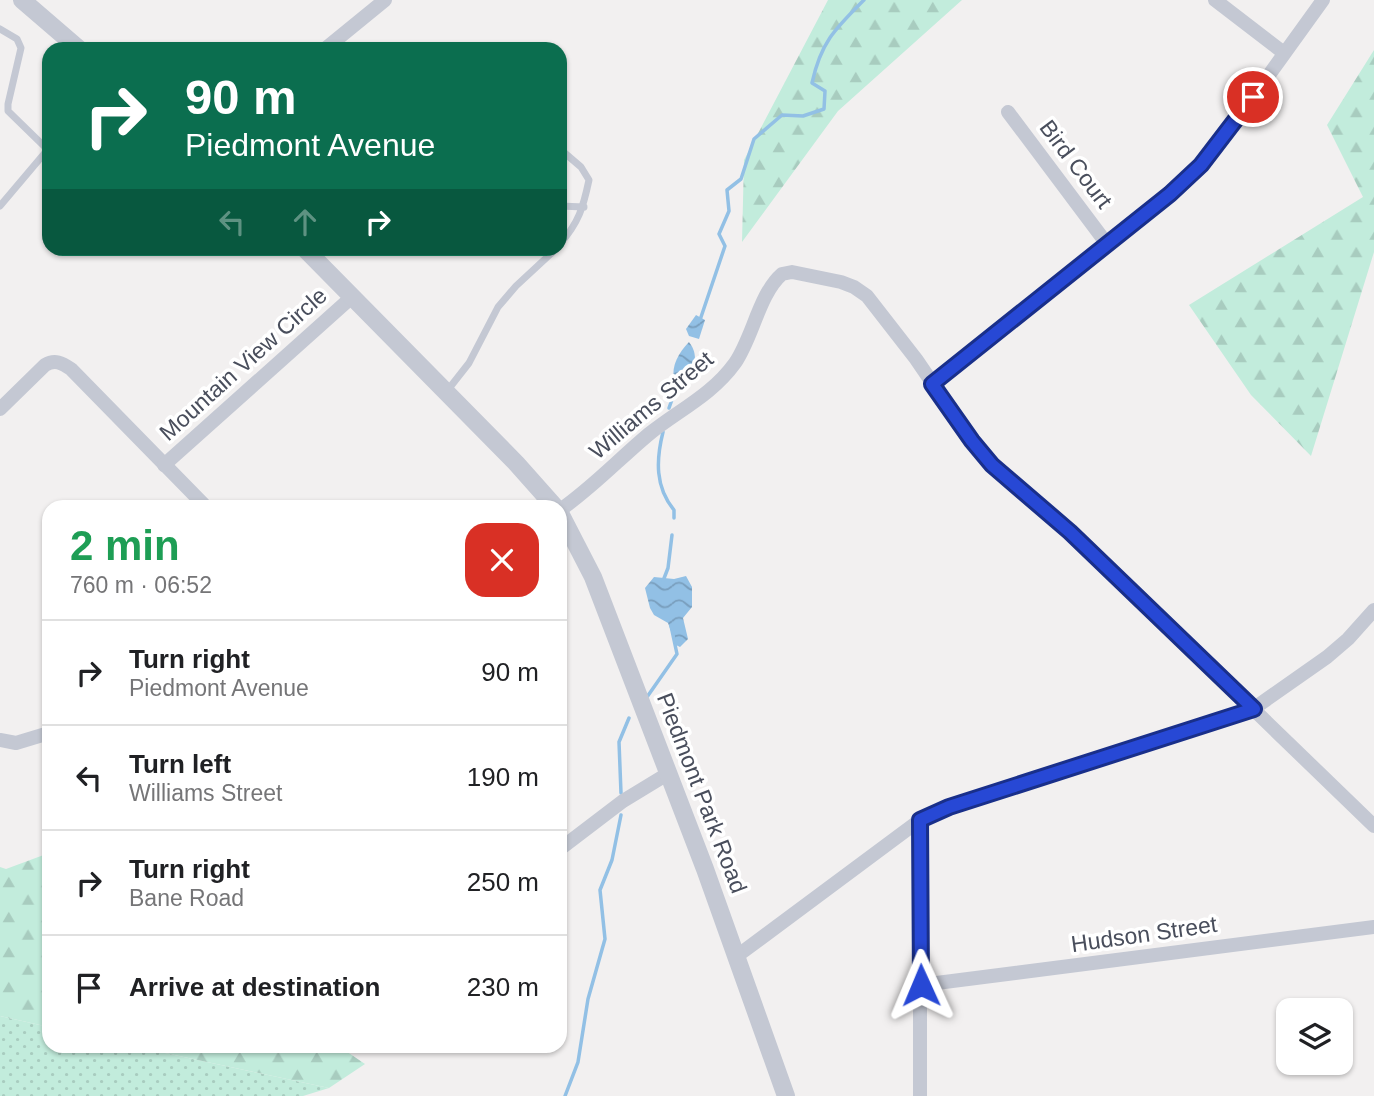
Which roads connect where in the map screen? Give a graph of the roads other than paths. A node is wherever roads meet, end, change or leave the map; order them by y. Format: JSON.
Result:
{"nodes":[{"id":1,"x":22,"y":0,"type":"edge"},
{"id":2,"x":385,"y":0,"type":"edge"},
{"id":3,"x":1214,"y":0,"type":"edge"},
{"id":4,"x":1323,"y":0,"type":"edge"},
{"id":5,"x":0,"y":29,"type":"edge"},
{"id":6,"x":71,"y":42,"type":"edge"},
{"id":7,"x":334,"y":42,"type":"edge"},
{"id":8,"x":1284,"y":53,"type":"junction"},
{"id":9,"x":1008,"y":112,"type":"dead end"},
{"id":10,"x":42,"y":142,"type":"edge"},
{"id":11,"x":42,"y":155,"type":"edge"},
{"id":12,"x":567,"y":155,"type":"edge"},
{"id":13,"x":0,"y":205,"type":"edge"},
{"id":14,"x":567,"y":206,"type":"edge"},
{"id":15,"x":584,"y":207,"type":"junction"},
{"id":16,"x":567,"y":235,"type":"edge"},
{"id":17,"x":1107,"y":244,"type":"junction"},
{"id":18,"x":312,"y":256,"type":"edge"},
{"id":19,"x":548,"y":256,"type":"edge"},
{"id":20,"x":353,"y":296,"type":"junction"},
{"id":21,"x":932,"y":384,"type":"junction"},
{"id":22,"x":446,"y":391,"type":"junction"},
{"id":23,"x":0,"y":410,"type":"edge"},
{"id":24,"x":164,"y":465,"type":"junction"},
{"id":25,"x":199,"y":500,"type":"edge"},
{"id":26,"x":550,"y":500,"type":"edge"},
{"id":27,"x":567,"y":505,"type":"edge"},
{"id":28,"x":567,"y":526,"type":"edge"},
{"id":29,"x":1374,"y":610,"type":"edge"},
{"id":30,"x":1254,"y":709,"type":"junction"},
{"id":31,"x":42,"y":735,"type":"edge"},
{"id":32,"x":0,"y":740,"type":"edge"},
{"id":33,"x":669,"y":773,"type":"junction"},
{"id":34,"x":920,"y":820,"type":"junction"},
{"id":35,"x":1374,"y":826,"type":"edge"},
{"id":36,"x":567,"y":844,"type":"edge"},
{"id":37,"x":1374,"y":928,"type":"edge"},
{"id":38,"x":737,"y":956,"type":"junction"},
{"id":39,"x":921,"y":985,"type":"junction"},
{"id":40,"x":786,"y":1096,"type":"edge"},
{"id":41,"x":920,"y":1096,"type":"edge"}],
"edges":[{"from":1,"to":6,"type":"street"},
{"from":2,"to":7,"type":"street"},
{"from":3,"to":8,"type":"street"},
{"from":4,"to":8,"type":"street"},
{"from":5,"to":10,"type":"lane"},
{"from":8,"to":17,"type":"street"},
{"from":9,"to":17,"type":"street","name":"Bird Court"},
{"from":11,"to":13,"type":"lane"},
{"from":12,"to":15,"type":"lane"},
{"from":14,"to":15,"type":"lane"},
{"from":15,"to":16,"type":"lane"},
{"from":17,"to":21,"type":"street"},
{"from":18,"to":20,"type":"street","name":"Piedmont Park Road"},
{"from":19,"to":22,"type":"lane"},
{"from":20,"to":22,"type":"street","name":"Piedmont Park Road"},
{"from":20,"to":24,"type":"street","name":"Mountain View Circle"},
{"from":21,"to":27,"type":"street","name":"Williams Street"},
{"from":21,"to":30,"type":"street","name":"Williams Street"},
{"from":22,"to":26,"type":"street","name":"Piedmont Park Road"},
{"from":23,"to":24,"type":"street","name":"Mountain View Circle"},
{"from":24,"to":25,"type":"street","name":"Mountain View Circle"},
{"from":28,"to":33,"type":"street","name":"Piedmont Park Road"},
{"from":29,"to":30,"type":"street"},
{"from":30,"to":34,"type":"street"},
{"from":30,"to":35,"type":"street","name":"Williams Street"},
{"from":31,"to":32,"type":"street"},
{"from":33,"to":36,"type":"street"},
{"from":33,"to":38,"type":"street","name":"Piedmont Park Road"},
{"from":34,"to":38,"type":"street"},
{"from":34,"to":39,"type":"street"},
{"from":37,"to":39,"type":"street","name":"Hudson Street"},
{"from":38,"to":40,"type":"street","name":"Piedmont Park Road"},
{"from":39,"to":41,"type":"street"}]}
